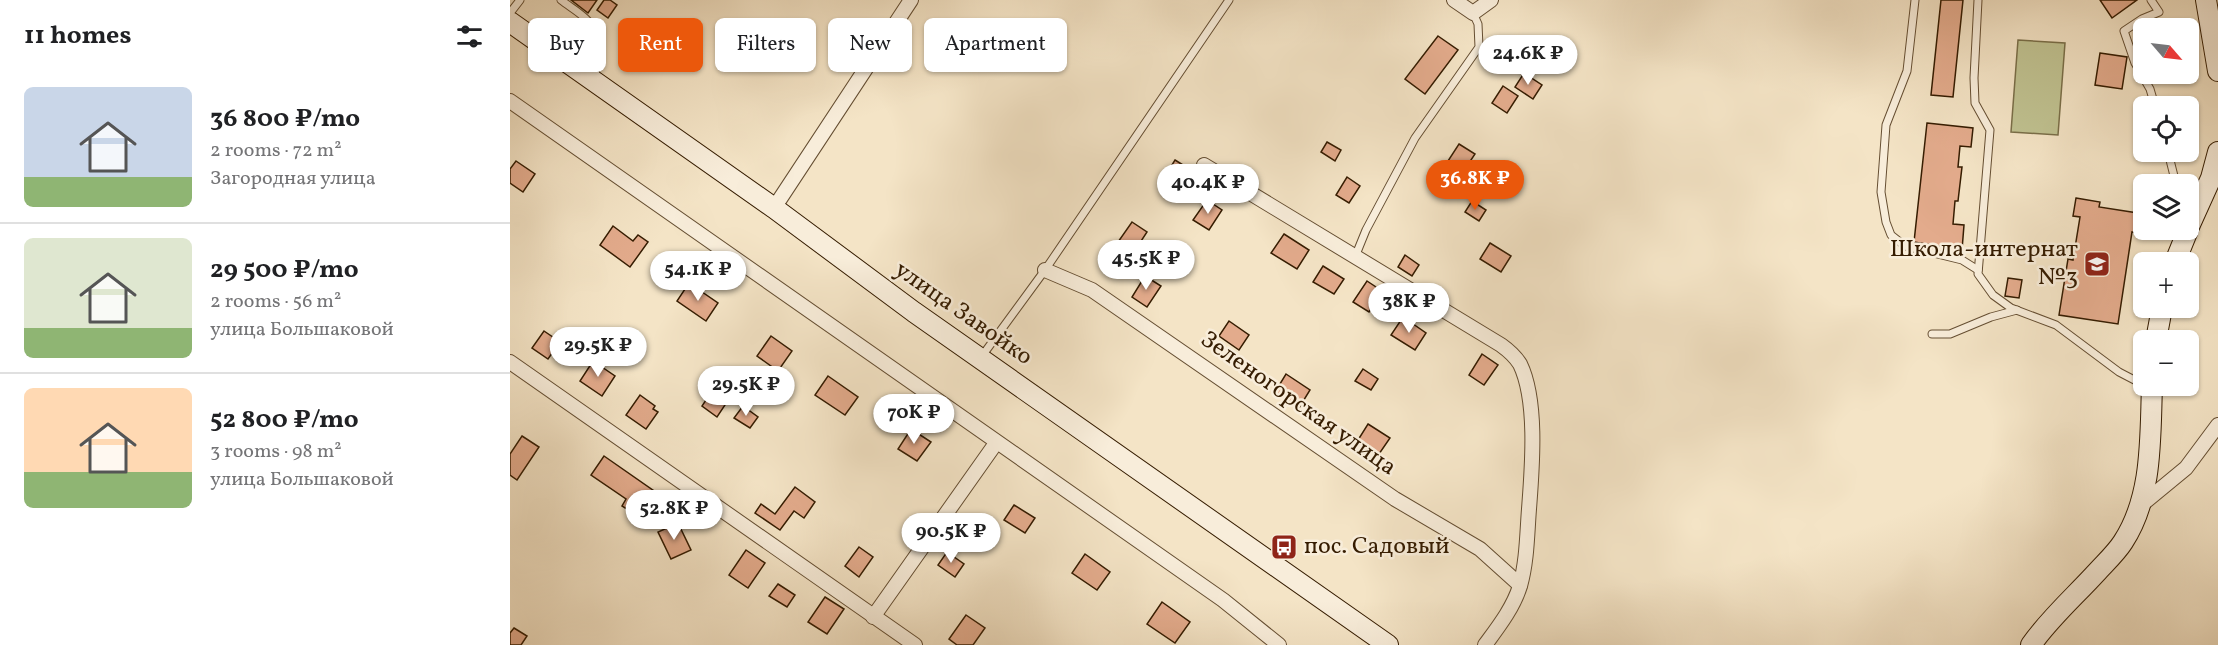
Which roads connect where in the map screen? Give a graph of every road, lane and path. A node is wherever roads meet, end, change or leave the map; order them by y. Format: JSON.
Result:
{"nodes":[{"id":1,"x":520,"y":0,"type":"edge"},
{"id":2,"x":561,"y":0,"type":"edge"},
{"id":3,"x":912,"y":0,"type":"edge"},
{"id":4,"x":1229,"y":0,"type":"edge"},
{"id":5,"x":1454,"y":0,"type":"edge"},
{"id":6,"x":1491,"y":0,"type":"edge"},
{"id":7,"x":1915,"y":0,"type":"edge"},
{"id":8,"x":1978,"y":0,"type":"edge"},
{"id":9,"x":2151,"y":0,"type":"edge"},
{"id":10,"x":2210,"y":3,"type":"edge"},
{"id":11,"x":1473,"y":12,"type":"junction"},
{"id":12,"x":510,"y":13,"type":"edge"},
{"id":13,"x":510,"y":22,"type":"edge"},
{"id":14,"x":2218,"y":71,"type":"edge"},
{"id":15,"x":597,"y":84,"type":"junction"},
{"id":16,"x":2152,"y":96,"type":"edge"},
{"id":17,"x":510,"y":101,"type":"edge"},
{"id":18,"x":2218,"y":152,"type":"edge"},
{"id":19,"x":1204,"y":165,"type":"dead end"},
{"id":20,"x":2199,"y":206,"type":"edge"},
{"id":21,"x":774,"y":208,"type":"junction"},
{"id":22,"x":1355,"y":257,"type":"junction"},
{"id":23,"x":1045,"y":270,"type":"junction"},
{"id":24,"x":1978,"y":270,"type":"junction"},
{"id":25,"x":2017,"y":310,"type":"junction"},
{"id":26,"x":1932,"y":334,"type":"dead end"},
{"id":27,"x":980,"y":358,"type":"junction"},
{"id":28,"x":510,"y":362,"type":"edge"},
{"id":29,"x":2133,"y":379,"type":"edge"},
{"id":30,"x":2149,"y":396,"type":"edge"},
{"id":31,"x":2218,"y":425,"type":"edge"},
{"id":32,"x":996,"y":443,"type":"junction"},
{"id":33,"x":2140,"y":506,"type":"junction"},
{"id":34,"x":1520,"y":585,"type":"junction"},
{"id":35,"x":873,"y":617,"type":"junction"},
{"id":36,"x":915,"y":645,"type":"edge"},
{"id":37,"x":1279,"y":645,"type":"edge"},
{"id":38,"x":1388,"y":645,"type":"edge"},
{"id":39,"x":1485,"y":645,"type":"edge"},
{"id":40,"x":2031,"y":645,"type":"edge"}],
"edges":[{"from":1,"to":12,"type":"lane"},
{"from":2,"to":15,"type":"lane"},
{"from":3,"to":21,"type":"street"},
{"from":4,"to":23,"type":"lane"},
{"from":5,"to":11,"type":"street"},
{"from":6,"to":11,"type":"street"},
{"from":7,"to":24,"type":"lane"},
{"from":8,"to":24,"type":"lane"},
{"from":9,"to":16,"type":"lane"},
{"from":10,"to":14,"type":"main road"},
{"from":11,"to":22,"type":"lane"},
{"from":13,"to":15,"type":"main road","name":"улица Завойко"},
{"from":15,"to":21,"type":"main road","name":"улица Завойко"},
{"from":17,"to":32,"type":"street"},
{"from":18,"to":20,"type":"main road"},
{"from":19,"to":22,"type":"street"},
{"from":21,"to":27,"type":"main road","name":"улица Завойко"},
{"from":22,"to":34,"type":"street"},
{"from":23,"to":27,"type":"lane"},
{"from":23,"to":34,"type":"street","name":"Зеленогорская улица"},
{"from":24,"to":25,"type":"lane"},
{"from":25,"to":26,"type":"lane"},
{"from":25,"to":29,"type":"lane"},
{"from":27,"to":38,"type":"main road","name":"улица Завойко"},
{"from":28,"to":35,"type":"street"},
{"from":30,"to":33,"type":"main road"},
{"from":31,"to":33,"type":"street"},
{"from":32,"to":35,"type":"street"},
{"from":32,"to":37,"type":"street"},
{"from":33,"to":40,"type":"main road"},
{"from":34,"to":39,"type":"street"},
{"from":35,"to":36,"type":"street"}]}
